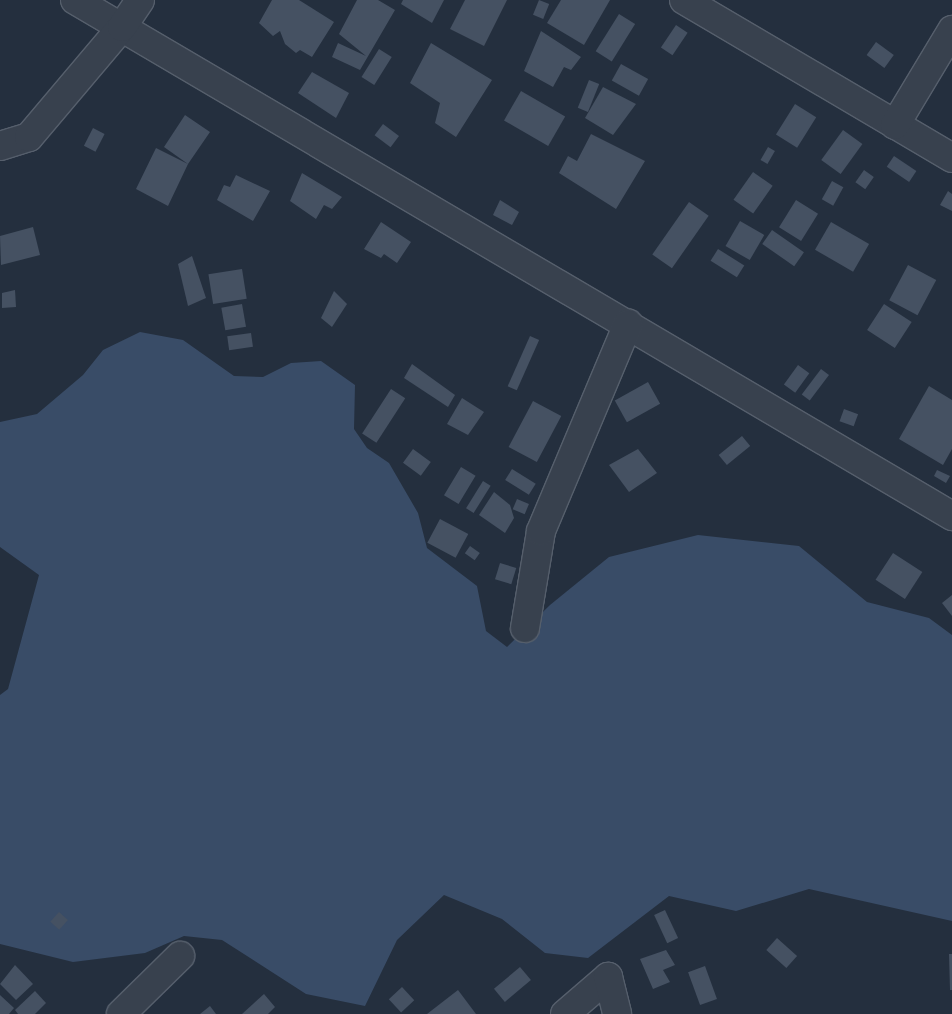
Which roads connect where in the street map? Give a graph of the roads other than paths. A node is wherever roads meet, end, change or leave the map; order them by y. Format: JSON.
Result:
{"nodes":[{"id":1,"x":75,"y":0,"type":"edge"},
{"id":2,"x":140,"y":0,"type":"edge"},
{"id":3,"x":684,"y":0,"type":"edge"},
{"id":4,"x":122,"y":28,"type":"junction"},
{"id":5,"x":952,"y":30,"type":"edge"},
{"id":6,"x":895,"y":125,"type":"junction"},
{"id":7,"x":0,"y":146,"type":"edge"},
{"id":8,"x":952,"y":158,"type":"edge"},
{"id":9,"x":628,"y":324,"type":"junction"},
{"id":10,"x":952,"y":516,"type":"edge"},
{"id":11,"x":525,"y":628,"type":"dead end"},
{"id":12,"x":180,"y":956,"type":"dead end"},
{"id":13,"x":121,"y":1014,"type":"edge"},
{"id":14,"x":565,"y":1014,"type":"edge"},
{"id":15,"x":617,"y":1014,"type":"edge"}],
"edges":[{"from":1,"to":4,"type":"street"},
{"from":2,"to":4,"type":"street"},
{"from":3,"to":6,"type":"street"},
{"from":4,"to":7,"type":"street"},
{"from":4,"to":9,"type":"street"},
{"from":5,"to":6,"type":"street"},
{"from":6,"to":8,"type":"street"},
{"from":9,"to":10,"type":"street"},
{"from":9,"to":11,"type":"street"},
{"from":12,"to":13,"type":"street"},
{"from":14,"to":15,"type":"street"}]}
